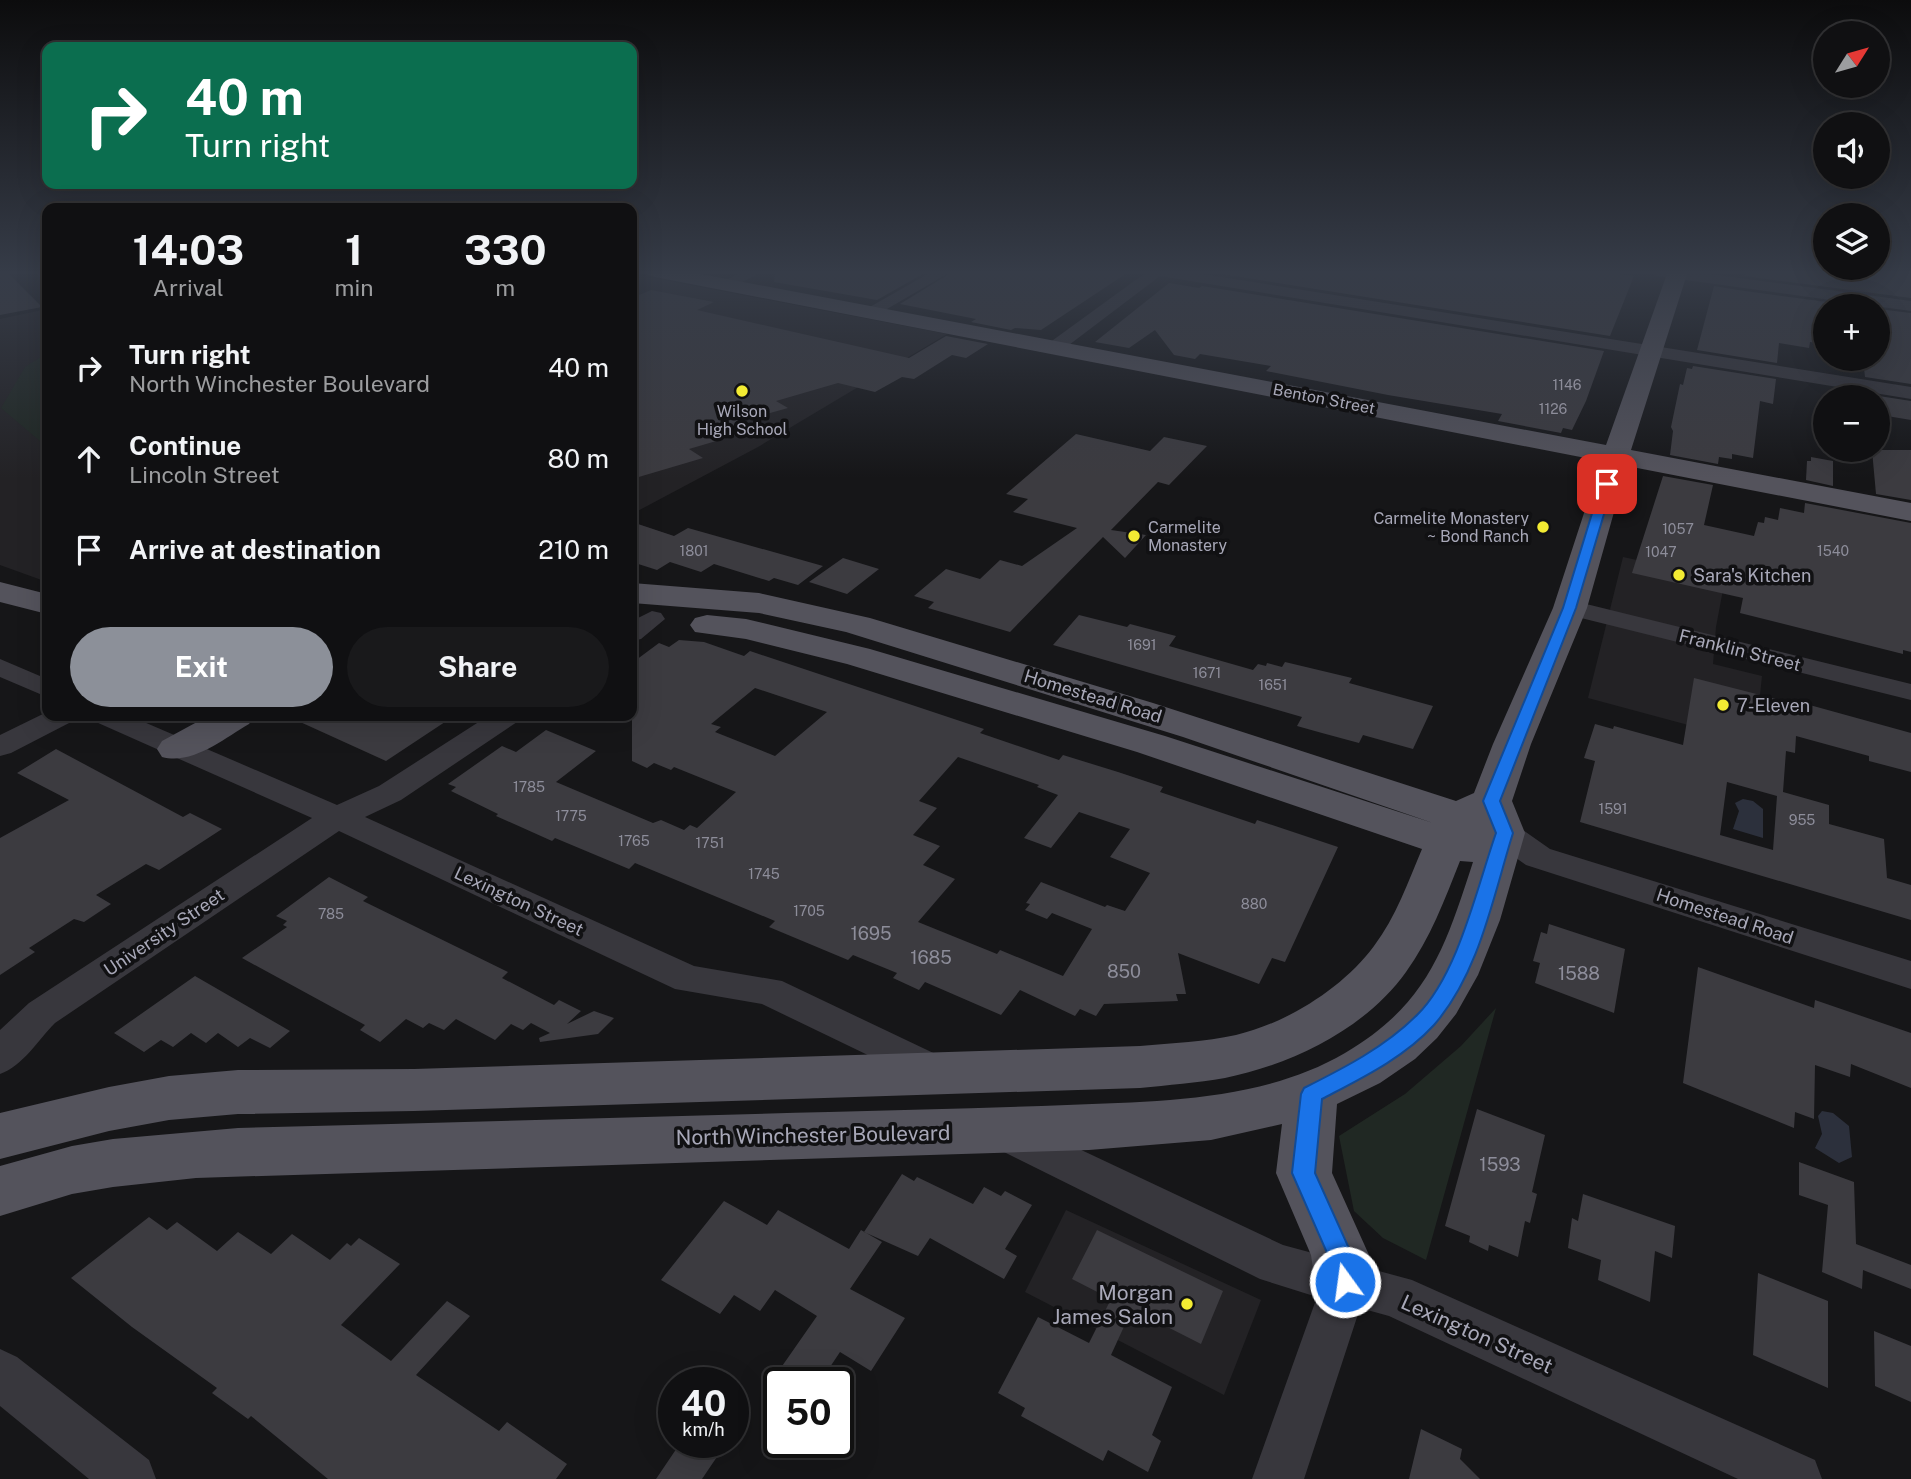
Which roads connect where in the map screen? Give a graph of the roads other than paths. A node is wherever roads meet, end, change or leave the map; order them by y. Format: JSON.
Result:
{"nodes":[{"id":1,"x":1018,"y":340,"type":"edge"},
{"id":2,"x":1064,"y":340,"type":"edge"},
{"id":3,"x":1588,"y":340,"type":"edge"},
{"id":4,"x":1653,"y":340,"type":"edge"},
{"id":5,"x":1055,"y":347,"type":"junction"},
{"id":6,"x":1650,"y":350,"type":"junction"},
{"id":7,"x":1911,"y":393,"type":"edge"},
{"id":8,"x":1616,"y":455,"type":"junction"},
{"id":9,"x":1911,"y":512,"type":"edge"},
{"id":10,"x":0,"y":593,"type":"edge"},
{"id":11,"x":42,"y":603,"type":"edge"},
{"id":12,"x":1570,"y":608,"type":"junction"},
{"id":13,"x":0,"y":616,"type":"edge"},
{"id":14,"x":637,"y":616,"type":"edge"},
{"id":15,"x":42,"y":626,"type":"edge"},
{"id":16,"x":0,"y":667,"type":"edge"},
{"id":17,"x":42,"y":686,"type":"edge"},
{"id":18,"x":1911,"y":692,"type":"edge"},
{"id":19,"x":51,"y":721,"type":"edge"},
{"id":20,"x":117,"y":721,"type":"edge"},
{"id":21,"x":194,"y":721,"type":"edge"},
{"id":22,"x":227,"y":721,"type":"edge"},
{"id":23,"x":499,"y":721,"type":"edge"},
{"id":24,"x":0,"y":747,"type":"edge"},
{"id":25,"x":176,"y":749,"type":"junction"},
{"id":26,"x":337,"y":817,"type":"junction"},
{"id":27,"x":1489,"y":835,"type":"junction"},
{"id":28,"x":1911,"y":975,"type":"edge"},
{"id":29,"x":0,"y":1058,"type":"edge"},
{"id":30,"x":936,"y":1072,"type":"junction"},
{"id":31,"x":1312,"y":1094,"type":"junction"},
{"id":32,"x":1002,"y":1131,"type":"junction"},
{"id":33,"x":0,"y":1136,"type":"edge"},
{"id":34,"x":0,"y":1191,"type":"edge"},
{"id":35,"x":1345,"y":1282,"type":"junction"},
{"id":36,"x":0,"y":1374,"type":"edge"},
{"id":37,"x":130,"y":1479,"type":"edge"},
{"id":38,"x":1278,"y":1479,"type":"edge"},
{"id":39,"x":1796,"y":1479,"type":"edge"}],
"edges":[{"from":1,"to":5,"type":"main road","name":"Benton Street"},
{"from":2,"to":5,"type":"street"},
{"from":3,"to":6,"type":"street"},
{"from":4,"to":6,"type":"main road"},
{"from":5,"to":8,"type":"main road","name":"Benton Street"},
{"from":6,"to":7,"type":"street"},
{"from":6,"to":8,"type":"main road"},
{"from":8,"to":9,"type":"main road","name":"Benton Street"},
{"from":8,"to":12,"type":"main road"},
{"from":10,"to":11,"type":"main road"},
{"from":12,"to":18,"type":"street","name":"Franklin Street"},
{"from":12,"to":27,"type":"main road"},
{"from":13,"to":15,"type":"main road"},
{"from":14,"to":27,"type":"main road","name":"Homestead Road"},
{"from":16,"to":17,"type":"street"},
{"from":19,"to":24,"type":"street"},
{"from":20,"to":25,"type":"street","name":"Lexington Street"},
{"from":21,"to":25,"type":"main road"},
{"from":22,"to":25,"type":"main road"},
{"from":23,"to":26,"type":"street","name":"University Street"},
{"from":25,"to":26,"type":"street","name":"Lexington Street"},
{"from":26,"to":29,"type":"street","name":"University Street"},
{"from":26,"to":30,"type":"street","name":"Lexington Street"},
{"from":27,"to":28,"type":"street","name":"Homestead Road"},
{"from":27,"to":30,"type":"main road"},
{"from":27,"to":31,"type":"main road","name":"North Winchester Boulevard"},
{"from":30,"to":33,"type":"main road"},
{"from":31,"to":32,"type":"main road","name":"North Winchester Boulevard"},
{"from":31,"to":35,"type":"main road"},
{"from":32,"to":34,"type":"main road","name":"North Winchester Boulevard"},
{"from":32,"to":35,"type":"street","name":"Lexington Street"},
{"from":35,"to":38,"type":"street"},
{"from":35,"to":39,"type":"street","name":"Lexington Street"},
{"from":36,"to":37,"type":"street"}]}
